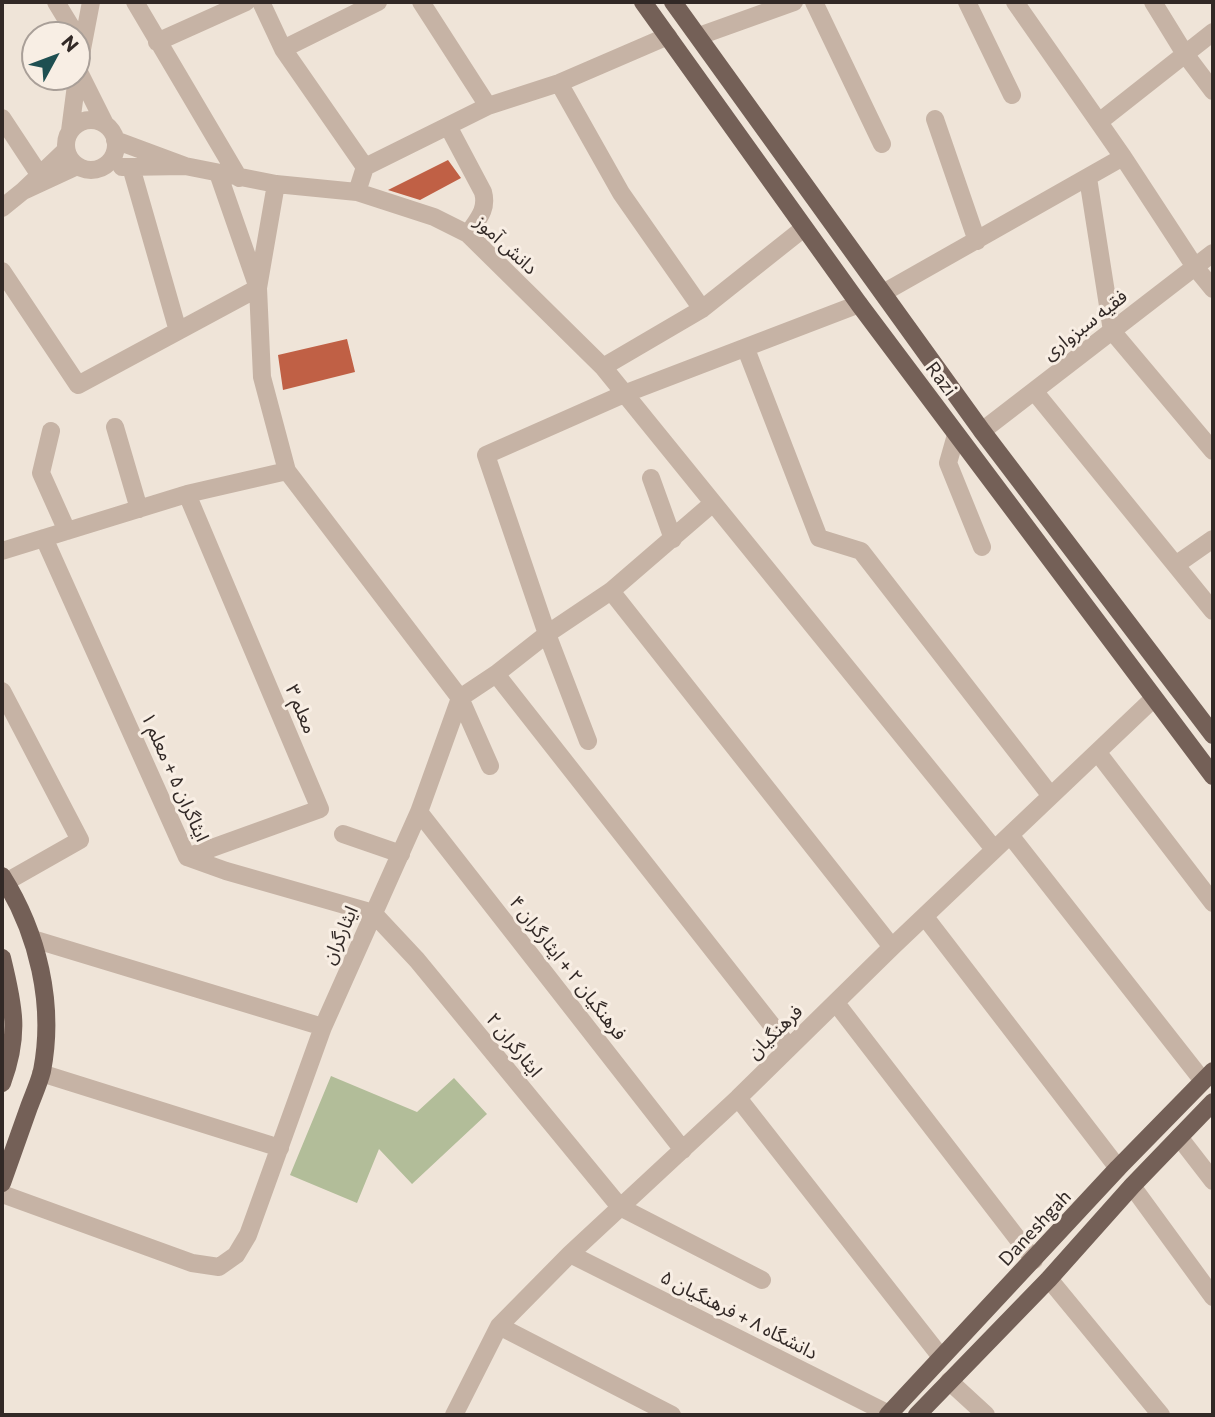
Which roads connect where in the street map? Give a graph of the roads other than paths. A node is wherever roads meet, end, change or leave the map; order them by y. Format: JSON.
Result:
{"nodes":[{"id":1,"x":56,"y":2,"type":"edge"},
{"id":2,"x":91,"y":2,"type":"edge"},
{"id":3,"x":135,"y":2,"type":"edge"},
{"id":4,"x":246,"y":2,"type":"edge"},
{"id":5,"x":261,"y":2,"type":"edge"},
{"id":6,"x":379,"y":2,"type":"edge"},
{"id":7,"x":421,"y":2,"type":"edge"},
{"id":8,"x":643,"y":2,"type":"edge"},
{"id":9,"x":673,"y":2,"type":"edge"},
{"id":10,"x":794,"y":2,"type":"edge"},
{"id":11,"x":814,"y":2,"type":"edge"},
{"id":12,"x":968,"y":2,"type":"edge"},
{"id":13,"x":1015,"y":2,"type":"edge"},
{"id":14,"x":1153,"y":2,"type":"edge"},
{"id":15,"x":772,"y":6,"type":"edge"},
{"id":16,"x":67,"y":21,"type":"edge"},
{"id":17,"x":84,"y":21,"type":"edge"},
{"id":18,"x":1213,"y":32,"type":"edge"},
{"id":19,"x":668,"y":36,"type":"junction"},
{"id":20,"x":699,"y":36,"type":"junction"},
{"id":21,"x":157,"y":42,"type":"junction"},
{"id":22,"x":284,"y":49,"type":"junction"},
{"id":23,"x":1185,"y":54,"type":"junction"},
{"id":24,"x":559,"y":83,"type":"junction"},
{"id":25,"x":75,"y":91,"type":"edge"},
{"id":26,"x":88,"y":91,"type":"edge"},
{"id":27,"x":1213,"y":91,"type":"edge"},
{"id":28,"x":1012,"y":94,"type":"dead end"},
{"id":29,"x":488,"y":106,"type":"junction"},
{"id":30,"x":757,"y":117,"type":"junction"},
{"id":31,"x":2,"y":118,"type":"edge"},
{"id":32,"x":935,"y":119,"type":"dead end"},
{"id":33,"x":1099,"y":122,"type":"junction"},
{"id":34,"x":105,"y":124,"type":"junction"},
{"id":35,"x":448,"y":126,"type":"junction"},
{"id":36,"x":70,"y":131,"type":"junction"},
{"id":37,"x":736,"y":132,"type":"junction"},
{"id":38,"x":115,"y":140,"type":"junction"},
{"id":39,"x":882,"y":145,"type":"dead end"},
{"id":40,"x":66,"y":150,"type":"junction"},
{"id":41,"x":1123,"y":157,"type":"junction"},
{"id":42,"x":77,"y":166,"type":"junction"},
{"id":43,"x":105,"y":166,"type":"junction"},
{"id":44,"x":185,"y":166,"type":"junction"},
{"id":45,"x":131,"y":167,"type":"junction"},
{"id":46,"x":365,"y":167,"type":"junction"},
{"id":47,"x":218,"y":173,"type":"junction"},
{"id":48,"x":39,"y":174,"type":"junction"},
{"id":49,"x":239,"y":177,"type":"junction"},
{"id":50,"x":1088,"y":178,"type":"junction"},
{"id":51,"x":276,"y":184,"type":"junction"},
{"id":52,"x":23,"y":191,"type":"junction"},
{"id":53,"x":357,"y":192,"type":"junction"},
{"id":54,"x":2,"y":208,"type":"edge"},
{"id":55,"x":804,"y":228,"type":"junction"},
{"id":56,"x":467,"y":234,"type":"junction"},
{"id":57,"x":976,"y":241,"type":"junction"},
{"id":58,"x":1213,"y":253,"type":"edge"},
{"id":59,"x":1195,"y":267,"type":"junction"},
{"id":60,"x":2,"y":271,"type":"edge"},
{"id":61,"x":258,"y":288,"type":"junction"},
{"id":62,"x":1213,"y":289,"type":"edge"},
{"id":63,"x":883,"y":293,"type":"junction"},
{"id":64,"x":859,"y":304,"type":"junction"},
{"id":65,"x":702,"y":309,"type":"junction"},
{"id":66,"x":178,"y":331,"type":"junction"},
{"id":67,"x":1112,"y":331,"type":"junction"},
{"id":68,"x":746,"y":349,"type":"junction"},
{"id":69,"x":603,"y":367,"type":"junction"},
{"id":70,"x":1034,"y":391,"type":"junction"},
{"id":71,"x":624,"y":394,"type":"junction"},
{"id":72,"x":116,"y":427,"type":"dead end"},
{"id":73,"x":982,"y":431,"type":"junction"},
{"id":74,"x":51,"y":432,"type":"dead end"},
{"id":75,"x":956,"y":435,"type":"junction"},
{"id":76,"x":1213,"y":451,"type":"edge"},
{"id":77,"x":287,"y":471,"type":"junction"},
{"id":78,"x":651,"y":478,"type":"dead end"},
{"id":79,"x":187,"y":494,"type":"junction"},
{"id":80,"x":713,"y":503,"type":"junction"},
{"id":81,"x":139,"y":509,"type":"junction"},
{"id":82,"x":67,"y":531,"type":"junction"},
{"id":83,"x":44,"y":538,"type":"junction"},
{"id":84,"x":673,"y":539,"type":"junction"},
{"id":85,"x":1213,"y":539,"type":"edge"},
{"id":86,"x":982,"y":547,"type":"dead end"},
{"id":87,"x":2,"y":551,"type":"edge"},
{"id":88,"x":1177,"y":564,"type":"junction"},
{"id":89,"x":611,"y":591,"type":"junction"},
{"id":90,"x":1213,"y":611,"type":"edge"},
{"id":91,"x":547,"y":634,"type":"junction"},
{"id":92,"x":496,"y":674,"type":"junction"},
{"id":93,"x":2,"y":691,"type":"edge"},
{"id":94,"x":460,"y":698,"type":"junction"},
{"id":95,"x":1153,"y":699,"type":"junction"},
{"id":96,"x":1213,"y":735,"type":"edge"},
{"id":97,"x":587,"y":740,"type":"dead end"},
{"id":98,"x":1098,"y":753,"type":"junction"},
{"id":99,"x":490,"y":766,"type":"dead end"},
{"id":100,"x":1213,"y":776,"type":"edge"},
{"id":101,"x":1051,"y":796,"type":"junction"},
{"id":102,"x":419,"y":812,"type":"junction"},
{"id":103,"x":343,"y":834,"type":"dead end"},
{"id":104,"x":1010,"y":835,"type":"junction"},
{"id":105,"x":994,"y":849,"type":"junction"},
{"id":106,"x":401,"y":854,"type":"junction"},
{"id":107,"x":187,"y":857,"type":"junction"},
{"id":108,"x":4,"y":879,"type":"edge"},
{"id":109,"x":1213,"y":902,"type":"edge"},
{"id":110,"x":373,"y":913,"type":"junction"},
{"id":111,"x":925,"y":917,"type":"junction"},
{"id":112,"x":33,"y":939,"type":"junction"},
{"id":113,"x":892,"y":947,"type":"junction"},
{"id":114,"x":2,"y":958,"type":"edge"},
{"id":115,"x":836,"y":1003,"type":"junction"},
{"id":116,"x":323,"y":1027,"type":"junction"},
{"id":117,"x":8,"y":1034,"type":"edge"},
{"id":118,"x":789,"y":1047,"type":"junction"},
{"id":119,"x":41,"y":1073,"type":"junction"},
{"id":120,"x":1208,"y":1076,"type":"edge"},
{"id":121,"x":2,"y":1083,"type":"edge"},
{"id":122,"x":738,"y":1098,"type":"junction"},
{"id":123,"x":1213,"y":1102,"type":"edge"},
{"id":124,"x":1180,"y":1137,"type":"junction"},
{"id":125,"x":280,"y":1148,"type":"junction"},
{"id":126,"x":683,"y":1150,"type":"junction"},
{"id":127,"x":1118,"y":1168,"type":"junction"},
{"id":128,"x":1213,"y":1181,"type":"edge"},
{"id":129,"x":2,"y":1183,"type":"edge"},
{"id":130,"x":1132,"y":1186,"type":"junction"},
{"id":131,"x":2,"y":1194,"type":"edge"},
{"id":132,"x":620,"y":1207,"type":"junction"},
{"id":133,"x":570,"y":1254,"type":"junction"},
{"id":134,"x":1034,"y":1260,"type":"junction"},
{"id":135,"x":1048,"y":1279,"type":"junction"},
{"id":136,"x":762,"y":1280,"type":"dead end"},
{"id":137,"x":1213,"y":1297,"type":"edge"},
{"id":138,"x":499,"y":1326,"type":"junction"},
{"id":139,"x":941,"y":1357,"type":"junction"},
{"id":140,"x":949,"y":1381,"type":"junction"},
{"id":141,"x":889,"y":1414,"type":"edge"},
{"id":142,"x":454,"y":1415,"type":"edge"},
{"id":143,"x":672,"y":1415,"type":"edge"},
{"id":144,"x":917,"y":1415,"type":"edge"},
{"id":145,"x":986,"y":1415,"type":"edge"},
{"id":146,"x":1161,"y":1415,"type":"edge"}],
"edges":[{"from":1,"to":16,"type":"street"},
{"from":2,"to":17,"type":"street"},
{"from":3,"to":21,"type":"street"},
{"from":4,"to":21,"type":"street"},
{"from":5,"to":22,"type":"street"},
{"from":6,"to":22,"type":"street"},
{"from":7,"to":29,"type":"street"},
{"from":8,"to":19,"type":"main road","name":"Razi"},
{"from":9,"to":20,"type":"main road","name":"Razi"},
{"from":10,"to":15,"type":"street"},
{"from":11,"to":39,"type":"street"},
{"from":12,"to":28,"type":"street"},
{"from":13,"to":33,"type":"street"},
{"from":14,"to":23,"type":"street"},
{"from":15,"to":20,"type":"street"},
{"from":18,"to":23,"type":"street"},
{"from":19,"to":24,"type":"street"},
{"from":19,"to":37,"type":"main road","name":"Razi"},
{"from":20,"to":30,"type":"main road","name":"Razi"},
{"from":21,"to":49,"type":"street"},
{"from":22,"to":46,"type":"street"},
{"from":23,"to":27,"type":"street"},
{"from":23,"to":33,"type":"street"},
{"from":24,"to":29,"type":"street"},
{"from":24,"to":65,"type":"street"},
{"from":25,"to":36,"type":"street"},
{"from":26,"to":34,"type":"street"},
{"from":29,"to":35,"type":"street"},
{"from":30,"to":37,"type":"main road"},
{"from":30,"to":63,"type":"main road","name":"Razi"},
{"from":31,"to":48,"type":"street"},
{"from":32,"to":57,"type":"street"},
{"from":33,"to":41,"type":"street"},
{"from":34,"to":36,"type":"street"},
{"from":34,"to":38,"type":"street"},
{"from":35,"to":46,"type":"street"},
{"from":35,"to":56,"type":"street"},
{"from":36,"to":40,"type":"street"},
{"from":37,"to":55,"type":"main road","name":"Razi"},
{"from":38,"to":43,"type":"street"},
{"from":38,"to":44,"type":"street"},
{"from":40,"to":42,"type":"street"},
{"from":40,"to":48,"type":"street"},
{"from":41,"to":50,"type":"street"},
{"from":41,"to":59,"type":"street"},
{"from":42,"to":43,"type":"street"},
{"from":42,"to":52,"type":"street"},
{"from":43,"to":45,"type":"street"},
{"from":44,"to":45,"type":"street"},
{"from":44,"to":47,"type":"street","name":"دانش آموز"},
{"from":45,"to":66,"type":"street"},
{"from":46,"to":53,"type":"street"},
{"from":47,"to":49,"type":"street","name":"دانش آموز"},
{"from":47,"to":61,"type":"street"},
{"from":48,"to":52,"type":"street"},
{"from":49,"to":51,"type":"street","name":"دانش آموز"},
{"from":50,"to":57,"type":"street"},
{"from":50,"to":67,"type":"street"},
{"from":51,"to":53,"type":"street","name":"دانش آموز"},
{"from":51,"to":61,"type":"street"},
{"from":52,"to":54,"type":"street"},
{"from":53,"to":56,"type":"street","name":"دانش آموز"},
{"from":55,"to":64,"type":"main road","name":"Razi"},
{"from":55,"to":65,"type":"street"},
{"from":56,"to":69,"type":"street","name":"دانش آموز"},
{"from":57,"to":63,"type":"street"},
{"from":58,"to":59,"type":"street","name":"فقیه سبزواری"},
{"from":59,"to":62,"type":"street"},
{"from":59,"to":67,"type":"street","name":"فقیه سبزواری"},
{"from":60,"to":66,"type":"street"},
{"from":61,"to":66,"type":"street"},
{"from":61,"to":77,"type":"street"},
{"from":63,"to":73,"type":"main road","name":"Razi"},
{"from":64,"to":68,"type":"street"},
{"from":64,"to":75,"type":"main road","name":"Razi"},
{"from":65,"to":69,"type":"street"},
{"from":67,"to":70,"type":"street","name":"فقیه سبزواری"},
{"from":67,"to":76,"type":"street"},
{"from":68,"to":71,"type":"street"},
{"from":68,"to":101,"type":"street"},
{"from":69,"to":71,"type":"street","name":"دانش آموز"},
{"from":70,"to":73,"type":"street","name":"فقیه سبزواری"},
{"from":70,"to":88,"type":"street"},
{"from":71,"to":80,"type":"street","name":"دانش آموز"},
{"from":71,"to":91,"type":"street"},
{"from":72,"to":81,"type":"street"},
{"from":73,"to":96,"type":"main road","name":"Razi"},
{"from":74,"to":82,"type":"street"},
{"from":75,"to":86,"type":"street"},
{"from":75,"to":95,"type":"main road","name":"Razi"},
{"from":77,"to":79,"type":"street"},
{"from":77,"to":94,"type":"street"},
{"from":78,"to":84,"type":"street"},
{"from":79,"to":81,"type":"street"},
{"from":79,"to":107,"type":"street","name":"معلم ۳"},
{"from":80,"to":84,"type":"street"},
{"from":80,"to":105,"type":"street","name":"دانش آموز"},
{"from":81,"to":82,"type":"street"},
{"from":82,"to":83,"type":"street"},
{"from":83,"to":87,"type":"street"},
{"from":83,"to":107,"type":"street","name":"ایثاگران ۵ + معلم ۱"},
{"from":84,"to":89,"type":"street"},
{"from":85,"to":88,"type":"street"},
{"from":88,"to":90,"type":"street"},
{"from":89,"to":91,"type":"street"},
{"from":89,"to":113,"type":"street"},
{"from":91,"to":92,"type":"street"},
{"from":91,"to":97,"type":"street"},
{"from":92,"to":94,"type":"street"},
{"from":92,"to":118,"type":"street"},
{"from":93,"to":108,"type":"street"},
{"from":94,"to":99,"type":"street"},
{"from":94,"to":102,"type":"street","name":"ایثارگران"},
{"from":95,"to":98,"type":"street","name":"فرهنگیان"},
{"from":95,"to":100,"type":"main road","name":"Razi"},
{"from":98,"to":101,"type":"street","name":"فرهنگیان"},
{"from":98,"to":109,"type":"street"},
{"from":101,"to":104,"type":"street","name":"فرهنگیان"},
{"from":102,"to":106,"type":"street","name":"ایثارگران"},
{"from":102,"to":126,"type":"street","name":"فرهنگیان ۲ + ایثارگران ۴"},
{"from":103,"to":106,"type":"street"},
{"from":104,"to":105,"type":"street","name":"فرهنگیان"},
{"from":104,"to":120,"type":"street"},
{"from":105,"to":111,"type":"street","name":"فرهنگیان"},
{"from":106,"to":110,"type":"street","name":"ایثارگران"},
{"from":107,"to":110,"type":"street","name":"ایثاگران ۵ + معلم ۱"},
{"from":108,"to":112,"type":"main road"},
{"from":110,"to":116,"type":"street","name":"ایثارگران"},
{"from":110,"to":132,"type":"street","name":"ایثارگران ۲"},
{"from":111,"to":113,"type":"street","name":"فرهنگیان"},
{"from":111,"to":127,"type":"street"},
{"from":112,"to":116,"type":"street"},
{"from":112,"to":119,"type":"main road"},
{"from":113,"to":115,"type":"street","name":"فرهنگیان"},
{"from":114,"to":117,"type":"main road"},
{"from":115,"to":118,"type":"street","name":"فرهنگیان"},
{"from":115,"to":134,"type":"street"},
{"from":116,"to":125,"type":"street","name":"ایثارگران"},
{"from":117,"to":121,"type":"main road"},
{"from":118,"to":122,"type":"street","name":"فرهنگیان"},
{"from":119,"to":125,"type":"street"},
{"from":119,"to":129,"type":"main road"},
{"from":120,"to":127,"type":"main road","name":"Daneshgah"},
{"from":122,"to":126,"type":"street","name":"فرهنگیان"},
{"from":122,"to":139,"type":"street"},
{"from":123,"to":124,"type":"main road"},
{"from":124,"to":128,"type":"street"},
{"from":124,"to":130,"type":"main road"},
{"from":125,"to":131,"type":"street","name":"ایثارگران"},
{"from":126,"to":132,"type":"street","name":"فرهنگیان"},
{"from":127,"to":134,"type":"main road","name":"Daneshgah"},
{"from":130,"to":135,"type":"main road"},
{"from":130,"to":137,"type":"street"},
{"from":132,"to":133,"type":"street","name":"فرهنگیان"},
{"from":132,"to":136,"type":"street"},
{"from":133,"to":138,"type":"street","name":"فرهنگیان"},
{"from":133,"to":141,"type":"street","name":"دانشگاه ۸ + فرهنگیان ۵"},
{"from":134,"to":139,"type":"main road","name":"Daneshgah"},
{"from":135,"to":140,"type":"main road"},
{"from":135,"to":146,"type":"street"},
{"from":138,"to":142,"type":"street","name":"فرهنگیان"},
{"from":138,"to":143,"type":"street"},
{"from":139,"to":141,"type":"main road","name":"Daneshgah"},
{"from":140,"to":144,"type":"main road"},
{"from":140,"to":145,"type":"street"}]}
